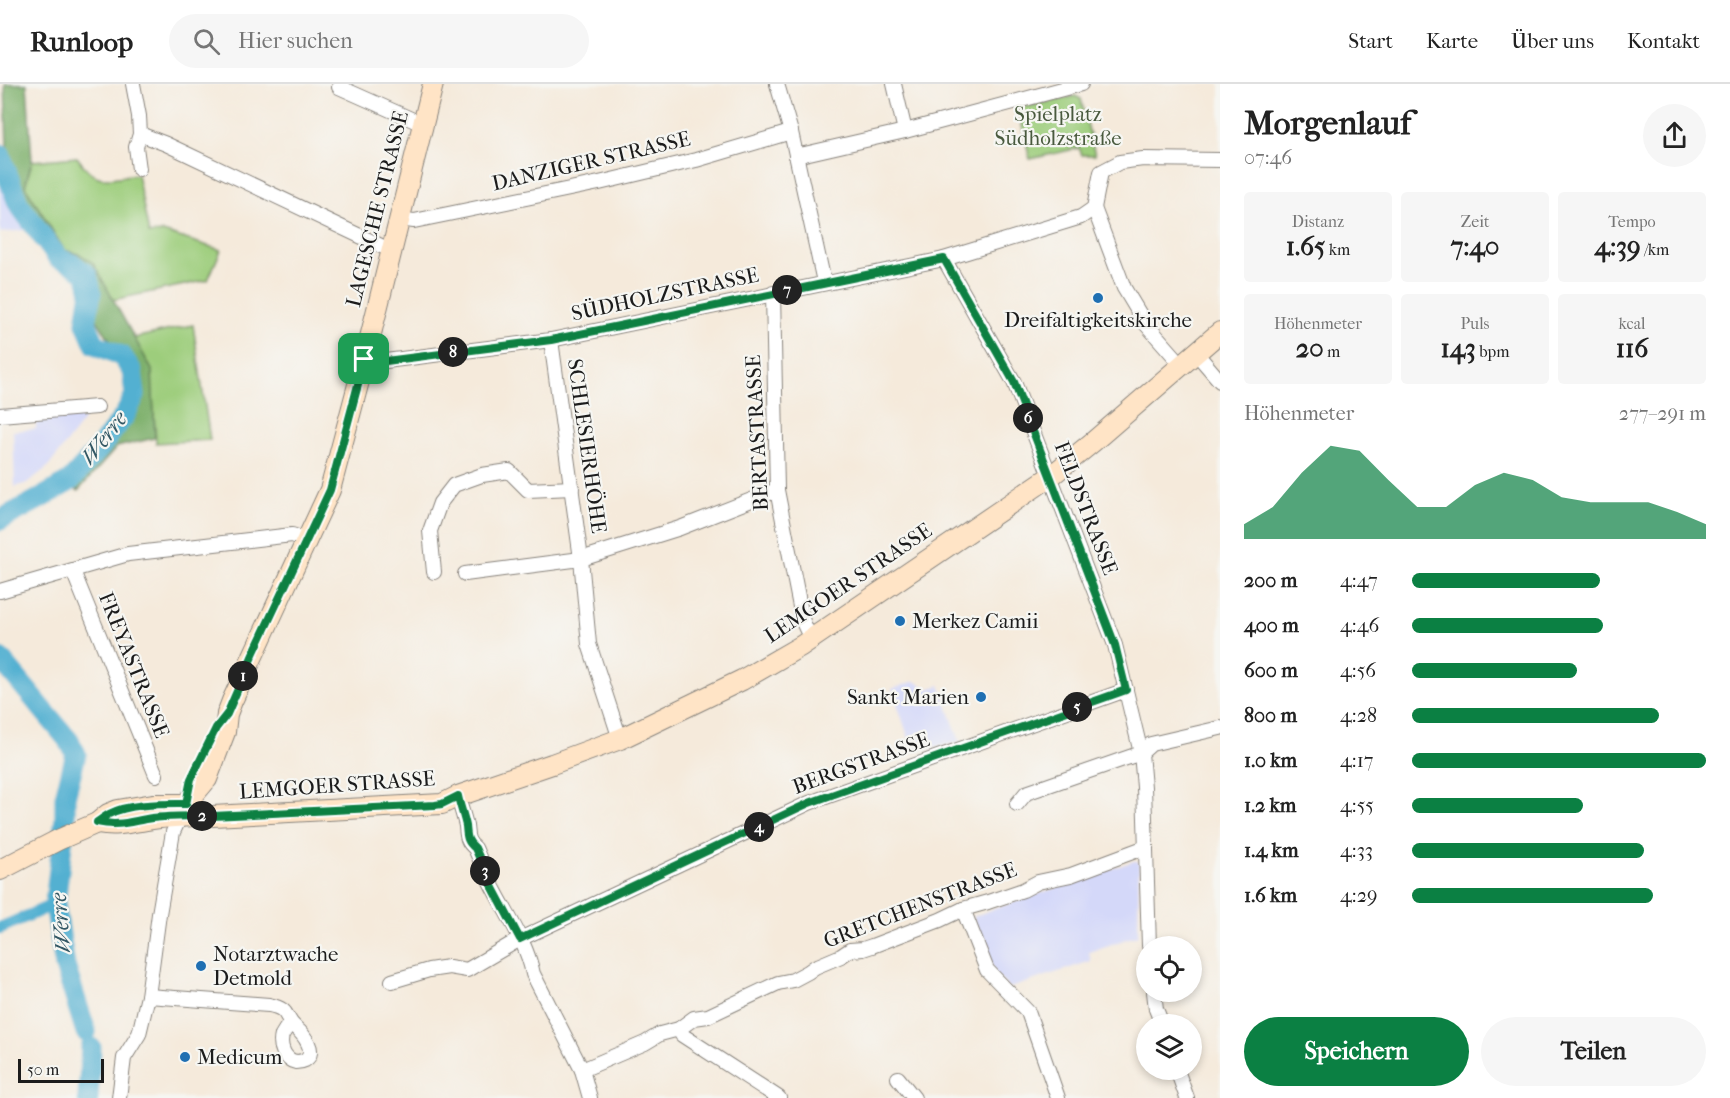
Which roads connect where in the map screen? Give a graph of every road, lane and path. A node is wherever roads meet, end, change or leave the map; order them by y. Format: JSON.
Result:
{"nodes":[{"id":1,"x":133,"y":84,"type":"edge"},
{"id":2,"x":433,"y":84,"type":"edge"},
{"id":3,"x":777,"y":84,"type":"edge"},
{"id":4,"x":894,"y":84,"type":"edge"},
{"id":5,"x":1081,"y":84,"type":"edge"},
{"id":6,"x":339,"y":87,"type":"dead end"},
{"id":7,"x":422,"y":124,"type":"junction"},
{"id":8,"x":905,"y":130,"type":"junction"},
{"id":9,"x":791,"y":132,"type":"junction"},
{"id":10,"x":140,"y":134,"type":"junction"},
{"id":11,"x":796,"y":156,"type":"junction"},
{"id":12,"x":1220,"y":160,"type":"edge"},
{"id":13,"x":139,"y":169,"type":"dead end"},
{"id":14,"x":1094,"y":208,"type":"junction"},
{"id":15,"x":399,"y":219,"type":"junction"},
{"id":16,"x":392,"y":249,"type":"junction"},
{"id":17,"x":944,"y":259,"type":"junction"},
{"id":18,"x":824,"y":282,"type":"junction"},
{"id":19,"x":773,"y":293,"type":"junction"},
{"id":20,"x":1220,"y":332,"type":"edge"},
{"id":21,"x":551,"y":340,"type":"junction"},
{"id":22,"x":364,"y":359,"type":"junction"},
{"id":23,"x":1189,"y":359,"type":"junction"},
{"id":24,"x":1220,"y":381,"type":"edge"},
{"id":25,"x":97,"y":407,"type":"dead end"},
{"id":26,"x":0,"y":416,"type":"edge"},
{"id":27,"x":1051,"y":476,"type":"junction"},
{"id":28,"x":572,"y":488,"type":"junction"},
{"id":29,"x":777,"y":490,"type":"junction"},
{"id":30,"x":307,"y":540,"type":"junction"},
{"id":31,"x":581,"y":559,"type":"junction"},
{"id":32,"x":73,"y":571,"type":"junction"},
{"id":33,"x":434,"y":572,"type":"dead end"},
{"id":34,"x":465,"y":574,"type":"dead end"},
{"id":35,"x":0,"y":591,"type":"edge"},
{"id":36,"x":811,"y":639,"type":"junction"},
{"id":37,"x":1126,"y":690,"type":"junction"},
{"id":38,"x":1220,"y":728,"type":"edge"},
{"id":39,"x":620,"y":738,"type":"junction"},
{"id":40,"x":1142,"y":753,"type":"junction"},
{"id":41,"x":156,"y":775,"type":"dead end"},
{"id":42,"x":458,"y":796,"type":"junction"},
{"id":43,"x":1017,"y":804,"type":"dead end"},
{"id":44,"x":184,"y":810,"type":"junction"},
{"id":45,"x":1146,"y":847,"type":"junction"},
{"id":46,"x":0,"y":870,"type":"edge"},
{"id":47,"x":963,"y":909,"type":"junction"},
{"id":48,"x":1149,"y":936,"type":"edge"},
{"id":49,"x":520,"y":939,"type":"junction"},
{"id":50,"x":392,"y":981,"type":"dead end"},
{"id":51,"x":148,"y":996,"type":"junction"},
{"id":52,"x":290,"y":1024,"type":"dead end"},
{"id":53,"x":679,"y":1029,"type":"junction"},
{"id":54,"x":582,"y":1070,"type":"junction"},
{"id":55,"x":898,"y":1078,"type":"dead end"},
{"id":56,"x":1181,"y":1080,"type":"edge"},
{"id":57,"x":119,"y":1098,"type":"edge"},
{"id":58,"x":590,"y":1098,"type":"edge"},
{"id":59,"x":779,"y":1098,"type":"edge"},
{"id":60,"x":914,"y":1098,"type":"edge"},
{"id":61,"x":1058,"y":1098,"type":"edge"},
{"id":62,"x":1187,"y":1098,"type":"edge"}],
"edges":[{"from":1,"to":10,"type":"street"},
{"from":2,"to":7,"type":"main road","name":"LAGESCHE STRASSE"},
{"from":3,"to":9,"type":"street"},
{"from":4,"to":8,"type":"street"},
{"from":5,"to":8,"type":"street"},
{"from":6,"to":7,"type":"street"},
{"from":7,"to":15,"type":"main road","name":"LAGESCHE STRASSE"},
{"from":8,"to":11,"type":"street"},
{"from":9,"to":11,"type":"street"},
{"from":9,"to":15,"type":"street","name":"DANZIGER STRASSE"},
{"from":10,"to":13,"type":"street"},
{"from":10,"to":16,"type":"street"},
{"from":11,"to":18,"type":"street"},
{"from":12,"to":14,"type":"street"},
{"from":14,"to":17,"type":"street","name":"SÜDHOLZSTRASSE"},
{"from":14,"to":23,"type":"street"},
{"from":15,"to":16,"type":"main road","name":"LAGESCHE STRASSE"},
{"from":16,"to":22,"type":"main road","name":"LAGESCHE STRASSE"},
{"from":17,"to":18,"type":"street","name":"SÜDHOLZSTRASSE"},
{"from":17,"to":27,"type":"street","name":"FELDSTRASSE"},
{"from":18,"to":19,"type":"street","name":"SÜDHOLZSTRASSE"},
{"from":19,"to":21,"type":"street","name":"SÜDHOLZSTRASSE"},
{"from":19,"to":29,"type":"street","name":"BERTASTRASSE"},
{"from":20,"to":23,"type":"main road","name":"LEMGOER STRASSE"},
{"from":21,"to":22,"type":"street","name":"SÜDHOLZSTRASSE"},
{"from":21,"to":28,"type":"street","name":"SCHLESIERHÖHE"},
{"from":22,"to":30,"type":"main road","name":"LAGESCHE STRASSE"},
{"from":23,"to":24,"type":"street"},
{"from":23,"to":27,"type":"main road","name":"LEMGOER STRASSE"},
{"from":25,"to":26,"type":"street"},
{"from":27,"to":36,"type":"main road","name":"LEMGOER STRASSE"},
{"from":27,"to":37,"type":"street","name":"FELDSTRASSE"},
{"from":28,"to":31,"type":"street","name":"SCHLESIERHÖHE"},
{"from":28,"to":33,"type":"street"},
{"from":29,"to":31,"type":"street"},
{"from":29,"to":36,"type":"street","name":"BERTASTRASSE"},
{"from":30,"to":32,"type":"street"},
{"from":30,"to":44,"type":"main road","name":"LAGESCHE STRASSE"},
{"from":31,"to":34,"type":"street"},
{"from":31,"to":39,"type":"street","name":"SCHLESIERHÖHE"},
{"from":32,"to":35,"type":"street"},
{"from":32,"to":41,"type":"street","name":"FREYASTRASSE"},
{"from":36,"to":39,"type":"main road","name":"LEMGOER STRASSE"},
{"from":37,"to":40,"type":"street","name":"FELDSTRASSE"},
{"from":37,"to":49,"type":"street","name":"BERGSTRASSE"},
{"from":38,"to":40,"type":"street"},
{"from":39,"to":42,"type":"main road","name":"LEMGOER STRASSE"},
{"from":40,"to":43,"type":"street"},
{"from":40,"to":45,"type":"street","name":"FELDSTRASSE"},
{"from":42,"to":44,"type":"main road","name":"LEMGOER STRASSE"},
{"from":42,"to":49,"type":"street"},
{"from":44,"to":46,"type":"main road","name":"LEMGOER STRASSE"},
{"from":44,"to":51,"type":"street"},
{"from":45,"to":47,"type":"street","name":"GRETCHENSTRASSE"},
{"from":45,"to":48,"type":"street","name":"FELDSTRASSE"},
{"from":47,"to":53,"type":"street","name":"GRETCHENSTRASSE"},
{"from":47,"to":61,"type":"street"},
{"from":49,"to":50,"type":"street","name":"BERGSTRASSE"},
{"from":49,"to":54,"type":"street"},
{"from":51,"to":52,"type":"street"},
{"from":51,"to":57,"type":"street"},
{"from":53,"to":54,"type":"street","name":"GRETCHENSTRASSE"},
{"from":53,"to":59,"type":"street"},
{"from":54,"to":58,"type":"street"},
{"from":55,"to":60,"type":"street"},
{"from":56,"to":62,"type":"street"}]}
